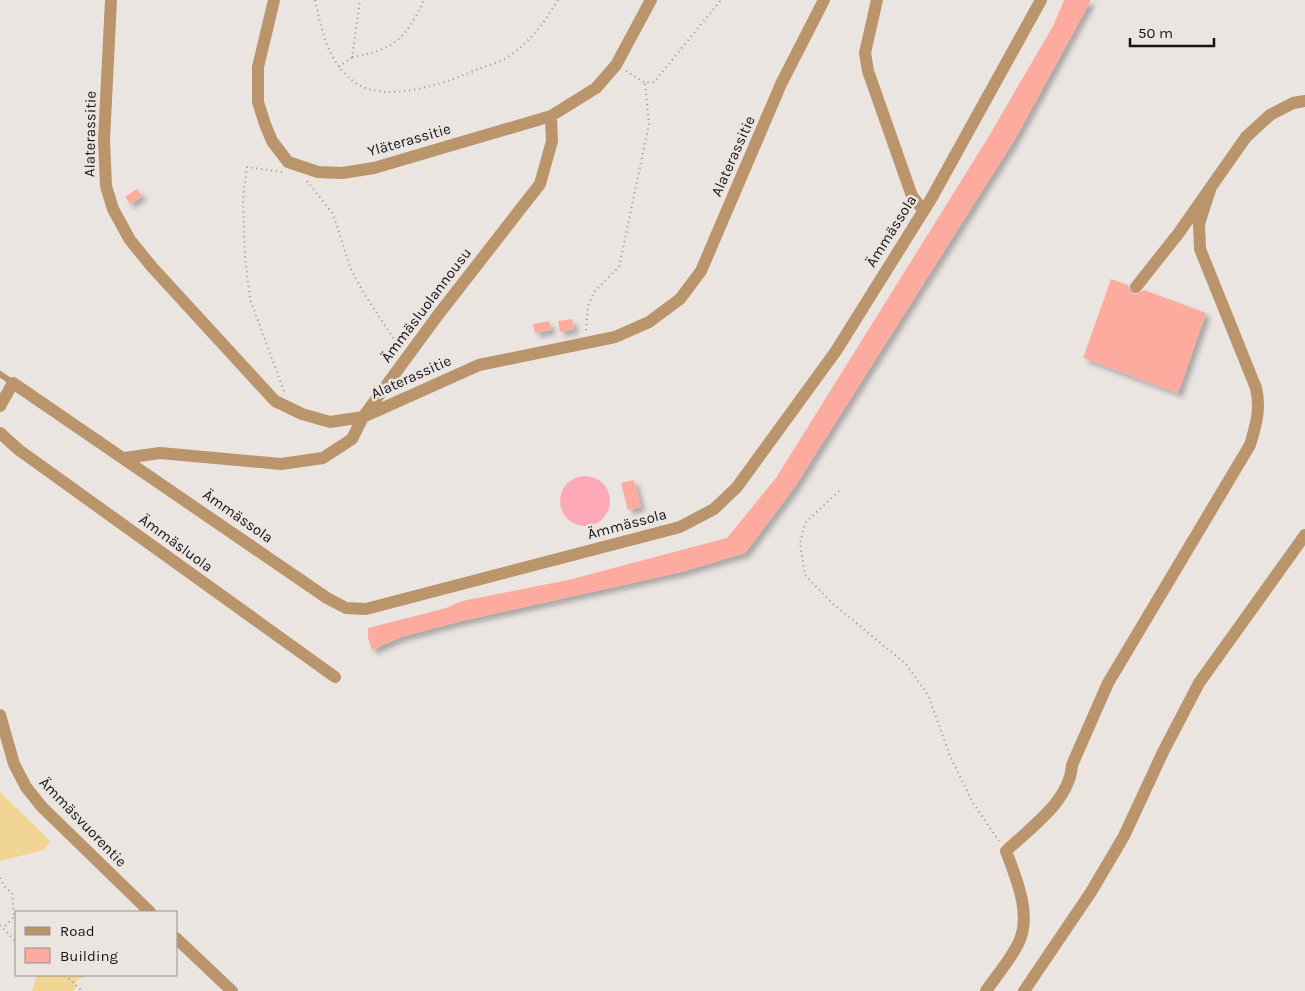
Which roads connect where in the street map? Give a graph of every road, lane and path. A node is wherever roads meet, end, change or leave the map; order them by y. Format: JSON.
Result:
{"nodes":[{"id":1,"x":111,"y":0,"type":"edge"},
{"id":2,"x":274,"y":0,"type":"edge"},
{"id":3,"x":316,"y":0,"type":"edge"},
{"id":4,"x":360,"y":0,"type":"edge"},
{"id":5,"x":424,"y":0,"type":"edge"},
{"id":6,"x":558,"y":0,"type":"edge"},
{"id":7,"x":651,"y":0,"type":"edge"},
{"id":8,"x":721,"y":0,"type":"edge"},
{"id":9,"x":824,"y":0,"type":"edge"},
{"id":10,"x":877,"y":0,"type":"edge"},
{"id":11,"x":1041,"y":0,"type":"edge"},
{"id":12,"x":352,"y":57,"type":"junction"},
{"id":13,"x":616,"y":65,"type":"junction"},
{"id":14,"x":339,"y":67,"type":"junction"},
{"id":15,"x":645,"y":83,"type":"junction"},
{"id":16,"x":1305,"y":101,"type":"edge"},
{"id":17,"x":551,"y":116,"type":"junction"},
{"id":18,"x":298,"y":166,"type":"junction"},
{"id":19,"x":285,"y":173,"type":"dead end"},
{"id":20,"x":1210,"y":190,"type":"junction"},
{"id":21,"x":923,"y":210,"type":"junction"},
{"id":22,"x":1136,"y":288,"type":"dead end"},
{"id":23,"x":586,"y":343,"type":"junction"},
{"id":24,"x":406,"y":357,"type":"junction"},
{"id":25,"x":0,"y":374,"type":"edge"},
{"id":26,"x":13,"y":383,"type":"junction"},
{"id":27,"x":0,"y":406,"type":"edge"},
{"id":28,"x":289,"y":408,"type":"junction"},
{"id":29,"x":363,"y":416,"type":"junction"},
{"id":30,"x":0,"y":433,"type":"edge"},
{"id":31,"x":125,"y":458,"type":"junction"},
{"id":32,"x":839,"y":491,"type":"dead end"},
{"id":33,"x":1305,"y":535,"type":"edge"},
{"id":34,"x":335,"y":677,"type":"dead end"},
{"id":35,"x":0,"y":715,"type":"edge"},
{"id":36,"x":1006,"y":852,"type":"junction"},
{"id":37,"x":0,"y":878,"type":"edge"},
{"id":38,"x":149,"y":911,"type":"edge"},
{"id":39,"x":0,"y":925,"type":"edge"},
{"id":40,"x":3,"y":928,"type":"junction"},
{"id":41,"x":178,"y":940,"type":"edge"},
{"id":42,"x":15,"y":941,"type":"edge"},
{"id":43,"x":66,"y":976,"type":"edge"},
{"id":44,"x":82,"y":991,"type":"edge"},
{"id":45,"x":232,"y":991,"type":"edge"},
{"id":46,"x":986,"y":991,"type":"edge"},
{"id":47,"x":1024,"y":991,"type":"edge"}],
"edges":[{"from":1,"to":28,"type":"street","name":"Alaterassitie"},
{"from":2,"to":18,"type":"street","name":"Yläterassitie"},
{"from":3,"to":14,"type":"path"},
{"from":4,"to":12,"type":"path"},
{"from":5,"to":12,"type":"path"},
{"from":6,"to":14,"type":"path"},
{"from":7,"to":13,"type":"street","name":"Yläterassitie"},
{"from":8,"to":15,"type":"path"},
{"from":9,"to":23,"type":"street","name":"Alaterassitie"},
{"from":10,"to":21,"type":"street"},
{"from":11,"to":21,"type":"street","name":"Ämmässola"},
{"from":12,"to":14,"type":"path"},
{"from":13,"to":15,"type":"path"},
{"from":13,"to":17,"type":"street","name":"Yläterassitie"},
{"from":15,"to":23,"type":"path"},
{"from":16,"to":20,"type":"street"},
{"from":17,"to":18,"type":"street","name":"Yläterassitie"},
{"from":17,"to":24,"type":"street","name":"Ämmäsluolannousu"},
{"from":18,"to":24,"type":"path"},
{"from":19,"to":28,"type":"path"},
{"from":20,"to":22,"type":"street"},
{"from":20,"to":36,"type":"street"},
{"from":21,"to":31,"type":"street","name":"Ämmässola"},
{"from":23,"to":29,"type":"street","name":"Alaterassitie"},
{"from":24,"to":29,"type":"street","name":"Ämmäsluolannousu"},
{"from":25,"to":26,"type":"lane"},
{"from":26,"to":27,"type":"street"},
{"from":26,"to":31,"type":"street","name":"Ämmässola"},
{"from":28,"to":29,"type":"street","name":"Alaterassitie"},
{"from":29,"to":31,"type":"street","name":"Ämmäsluolannousu"},
{"from":30,"to":34,"type":"street","name":"Ämmäsluola"},
{"from":32,"to":36,"type":"path"},
{"from":33,"to":47,"type":"street"},
{"from":35,"to":38,"type":"street","name":"Ämmäsvuorentie"},
{"from":36,"to":46,"type":"street"},
{"from":37,"to":40,"type":"path"},
{"from":39,"to":40,"type":"path"},
{"from":40,"to":42,"type":"path"},
{"from":41,"to":45,"type":"street"},
{"from":43,"to":44,"type":"path"}]}
